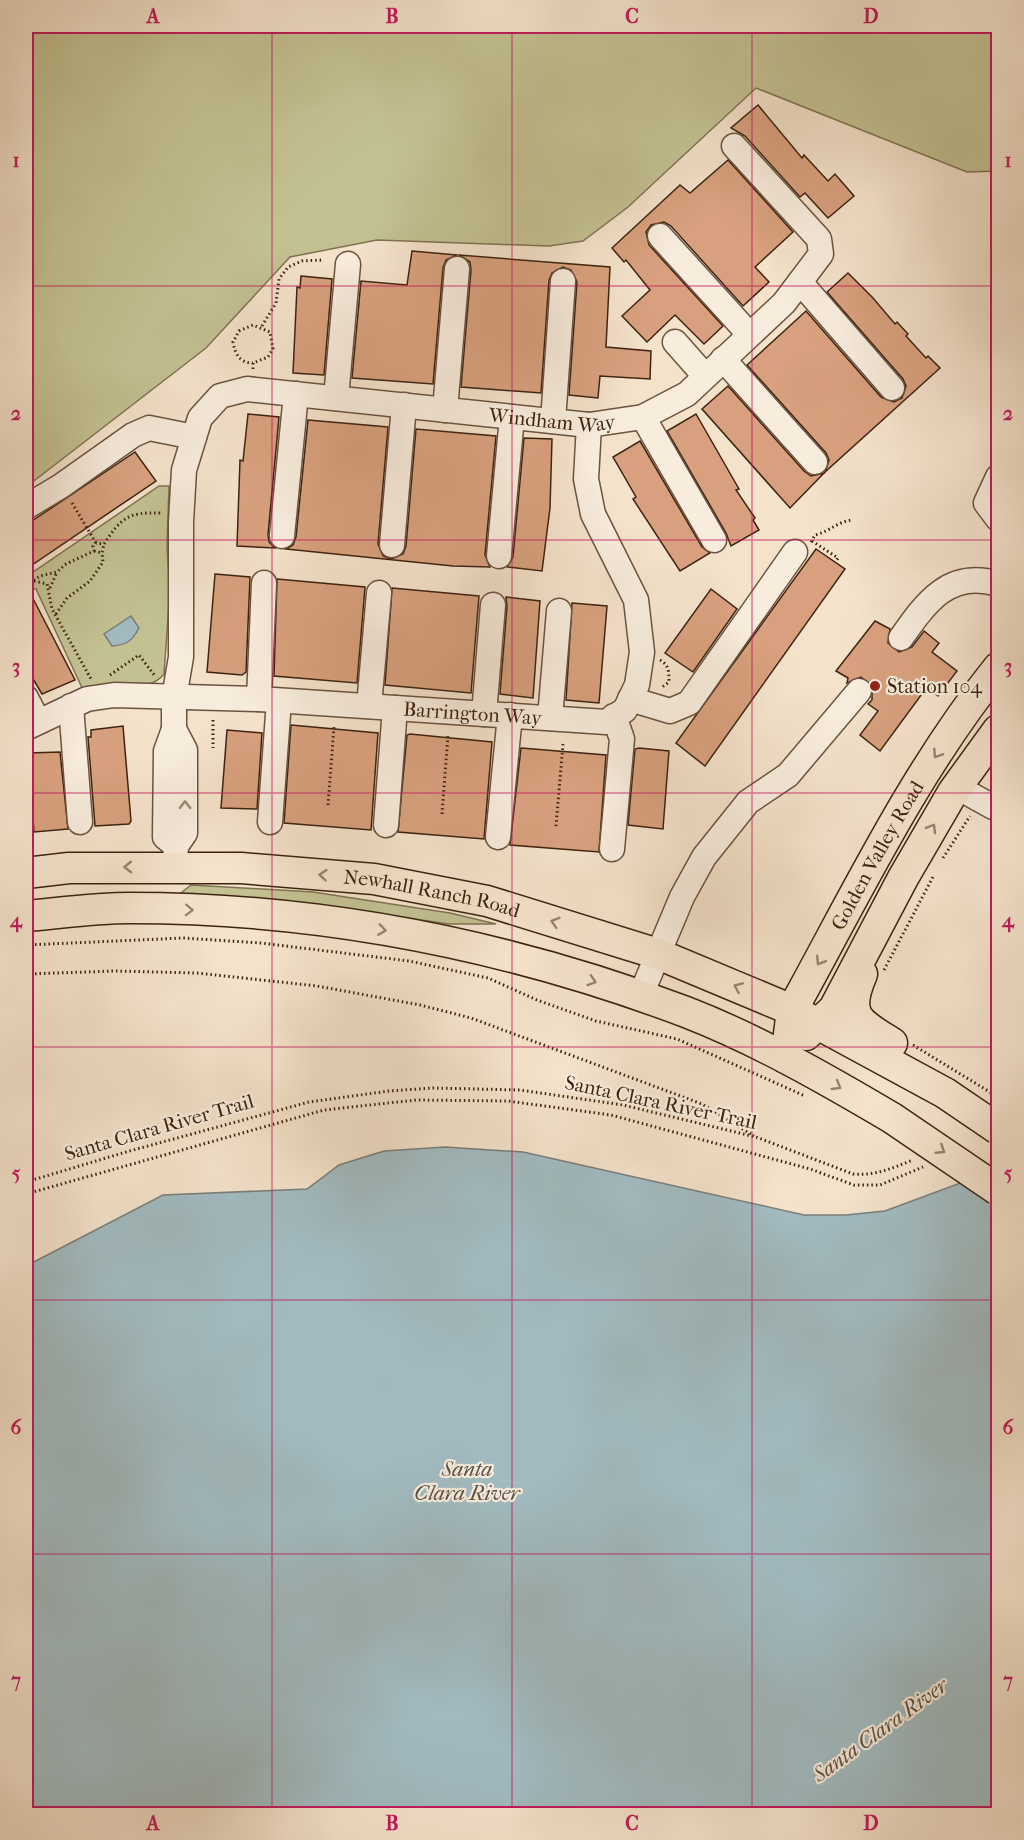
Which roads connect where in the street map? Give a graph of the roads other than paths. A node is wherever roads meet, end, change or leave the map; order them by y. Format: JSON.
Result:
{"nodes":[{"id":1,"x":734,"y":146,"type":"dead end"},
{"id":2,"x":660,"y":236,"type":"dead end"},
{"id":3,"x":348,"y":264,"type":"dead end"},
{"id":4,"x":457,"y":269,"type":"dead end"},
{"id":5,"x":563,"y":281,"type":"dead end"},
{"id":6,"x":800,"y":282,"type":"junction"},
{"id":7,"x":749,"y":334,"type":"junction"},
{"id":8,"x":675,"y":342,"type":"dead end"},
{"id":9,"x":723,"y":359,"type":"junction"},
{"id":10,"x":705,"y":376,"type":"junction"},
{"id":11,"x":892,"y":388,"type":"dead end"},
{"id":12,"x":296,"y":394,"type":"junction"},
{"id":13,"x":336,"y":398,"type":"junction"},
{"id":14,"x":404,"y":405,"type":"junction"},
{"id":15,"x":445,"y":410,"type":"junction"},
{"id":16,"x":512,"y":417,"type":"junction"},
{"id":17,"x":643,"y":417,"type":"junction"},
{"id":18,"x":553,"y":421,"type":"junction"},
{"id":19,"x":589,"y":425,"type":"junction"},
{"id":20,"x":194,"y":436,"type":"junction"},
{"id":21,"x":815,"y":462,"type":"dead end"},
{"id":22,"x":999,"y":477,"type":"edge"},
{"id":23,"x":26,"y":507,"type":"edge"},
{"id":24,"x":999,"y":519,"type":"edge"},
{"id":25,"x":282,"y":536,"type":"dead end"},
{"id":26,"x":714,"y":540,"type":"dead end"},
{"id":27,"x":392,"y":546,"type":"dead end"},
{"id":28,"x":806,"y":546,"type":"road end"},
{"id":29,"x":499,"y":556,"type":"dead end"},
{"id":30,"x":264,"y":583,"type":"dead end"},
{"id":31,"x":999,"y":584,"type":"edge"},
{"id":32,"x":379,"y":593,"type":"dead end"},
{"id":33,"x":493,"y":605,"type":"dead end"},
{"id":34,"x":558,"y":611,"type":"dead end"},
{"id":35,"x":901,"y":638,"type":"dead end"},
{"id":36,"x":999,"y":668,"type":"edge"},
{"id":37,"x":859,"y":691,"type":"dead end"},
{"id":38,"x":999,"y":693,"type":"edge"},
{"id":39,"x":26,"y":698,"type":"edge"},
{"id":40,"x":174,"y":698,"type":"junction"},
{"id":41,"x":269,"y":700,"type":"junction"},
{"id":42,"x":71,"y":706,"type":"junction"},
{"id":43,"x":369,"y":706,"type":"junction"},
{"id":44,"x":395,"y":708,"type":"junction"},
{"id":45,"x":622,"y":708,"type":"junction"},
{"id":46,"x":484,"y":714,"type":"junction"},
{"id":47,"x":510,"y":715,"type":"junction"},
{"id":48,"x":550,"y":718,"type":"junction"},
{"id":49,"x":32,"y":724,"type":"edge"},
{"id":50,"x":999,"y":730,"type":"edge"},
{"id":51,"x":975,"y":792,"type":"edge"},
{"id":52,"x":80,"y":822,"type":"dead end"},
{"id":53,"x":270,"y":822,"type":"dead end"},
{"id":54,"x":386,"y":825,"type":"dead end"},
{"id":55,"x":498,"y":837,"type":"dead end"},
{"id":56,"x":612,"y":849,"type":"dead end"},
{"id":57,"x":176,"y":856,"type":"junction"},
{"id":58,"x":924,"y":866,"type":"junction"},
{"id":59,"x":26,"y":873,"type":"edge"},
{"id":60,"x":26,"y":897,"type":"edge"},
{"id":61,"x":26,"y":916,"type":"edge"},
{"id":62,"x":658,"y":954,"type":"junction"},
{"id":63,"x":640,"y":997,"type":"junction"},
{"id":64,"x":805,"y":1016,"type":"junction"},
{"id":65,"x":786,"y":1058,"type":"junction"},
{"id":66,"x":945,"y":1093,"type":"junction"},
{"id":67,"x":999,"y":1129,"type":"edge"},
{"id":68,"x":999,"y":1190,"type":"edge"}],
"edges":[{"from":1,"to":6,"type":"street","name":"Windham Way"},
{"from":2,"to":7,"type":"street"},
{"from":3,"to":13,"type":"street"},
{"from":4,"to":15,"type":"street"},
{"from":5,"to":18,"type":"street"},
{"from":6,"to":7,"type":"street","name":"Windham Way"},
{"from":6,"to":11,"type":"street"},
{"from":7,"to":9,"type":"street","name":"Windham Way"},
{"from":8,"to":10,"type":"street"},
{"from":9,"to":10,"type":"street","name":"Windham Way"},
{"from":9,"to":21,"type":"street"},
{"from":10,"to":17,"type":"street","name":"Windham Way"},
{"from":12,"to":13,"type":"street","name":"Windham Way"},
{"from":12,"to":20,"type":"street","name":"Windham Way"},
{"from":12,"to":25,"type":"street"},
{"from":13,"to":14,"type":"street","name":"Windham Way"},
{"from":14,"to":15,"type":"street","name":"Windham Way"},
{"from":14,"to":27,"type":"street"},
{"from":15,"to":16,"type":"street","name":"Windham Way"},
{"from":16,"to":18,"type":"street","name":"Windham Way"},
{"from":16,"to":29,"type":"street"},
{"from":17,"to":19,"type":"street","name":"Windham Way"},
{"from":17,"to":26,"type":"street"},
{"from":18,"to":19,"type":"street","name":"Windham Way"},
{"from":19,"to":45,"type":"street"},
{"from":20,"to":23,"type":"street"},
{"from":20,"to":40,"type":"street"},
{"from":22,"to":24,"type":"street"},
{"from":28,"to":45,"type":"street"},
{"from":30,"to":41,"type":"street"},
{"from":31,"to":35,"type":"street"},
{"from":32,"to":43,"type":"street"},
{"from":33,"to":46,"type":"street"},
{"from":34,"to":48,"type":"street"},
{"from":36,"to":64,"type":"main road","name":"Golden Valley Road","one_way":true},
{"from":37,"to":62,"type":"street"},
{"from":38,"to":51,"type":"main road"},
{"from":39,"to":49,"type":"street"},
{"from":40,"to":41,"type":"street","name":"Barrington Way"},
{"from":40,"to":42,"type":"street","name":"Barrington Way"},
{"from":40,"to":57,"type":"street"},
{"from":41,"to":43,"type":"street","name":"Barrington Way"},
{"from":41,"to":53,"type":"street"},
{"from":42,"to":49,"type":"street","name":"Barrington Way"},
{"from":42,"to":52,"type":"street"},
{"from":43,"to":44,"type":"street","name":"Barrington Way"},
{"from":44,"to":46,"type":"street","name":"Barrington Way"},
{"from":44,"to":54,"type":"street"},
{"from":45,"to":48,"type":"street","name":"Barrington Way"},
{"from":45,"to":56,"type":"street"},
{"from":46,"to":47,"type":"street","name":"Barrington Way"},
{"from":47,"to":48,"type":"street","name":"Barrington Way"},
{"from":47,"to":55,"type":"street"},
{"from":50,"to":51,"type":"main road","name":"Golden Valley Road"},
{"from":58,"to":51,"type":"main road","name":"Golden Valley Road","one_way":true},
{"from":57,"to":59,"type":"main road","name":"Newhall Ranch Road","one_way":true},
{"from":57,"to":60,"type":"main road"},
{"from":62,"to":57,"type":"main road","name":"Newhall Ranch Road","one_way":true},
{"from":58,"to":64,"type":"main road","name":"Golden Valley Road"},
{"from":58,"to":66,"type":"main road"},
{"from":61,"to":63,"type":"main road","one_way":true},
{"from":62,"to":63,"type":"street"},
{"from":64,"to":62,"type":"main road","name":"Newhall Ranch Road","one_way":true},
{"from":63,"to":65,"type":"main road"},
{"from":64,"to":65,"type":"main road","name":"Golden Valley Road"},
{"from":64,"to":66,"type":"main road"},
{"from":65,"to":68,"type":"main road","one_way":true,"bridge":true},
{"from":66,"to":67,"type":"main road","bridge":true}]}
